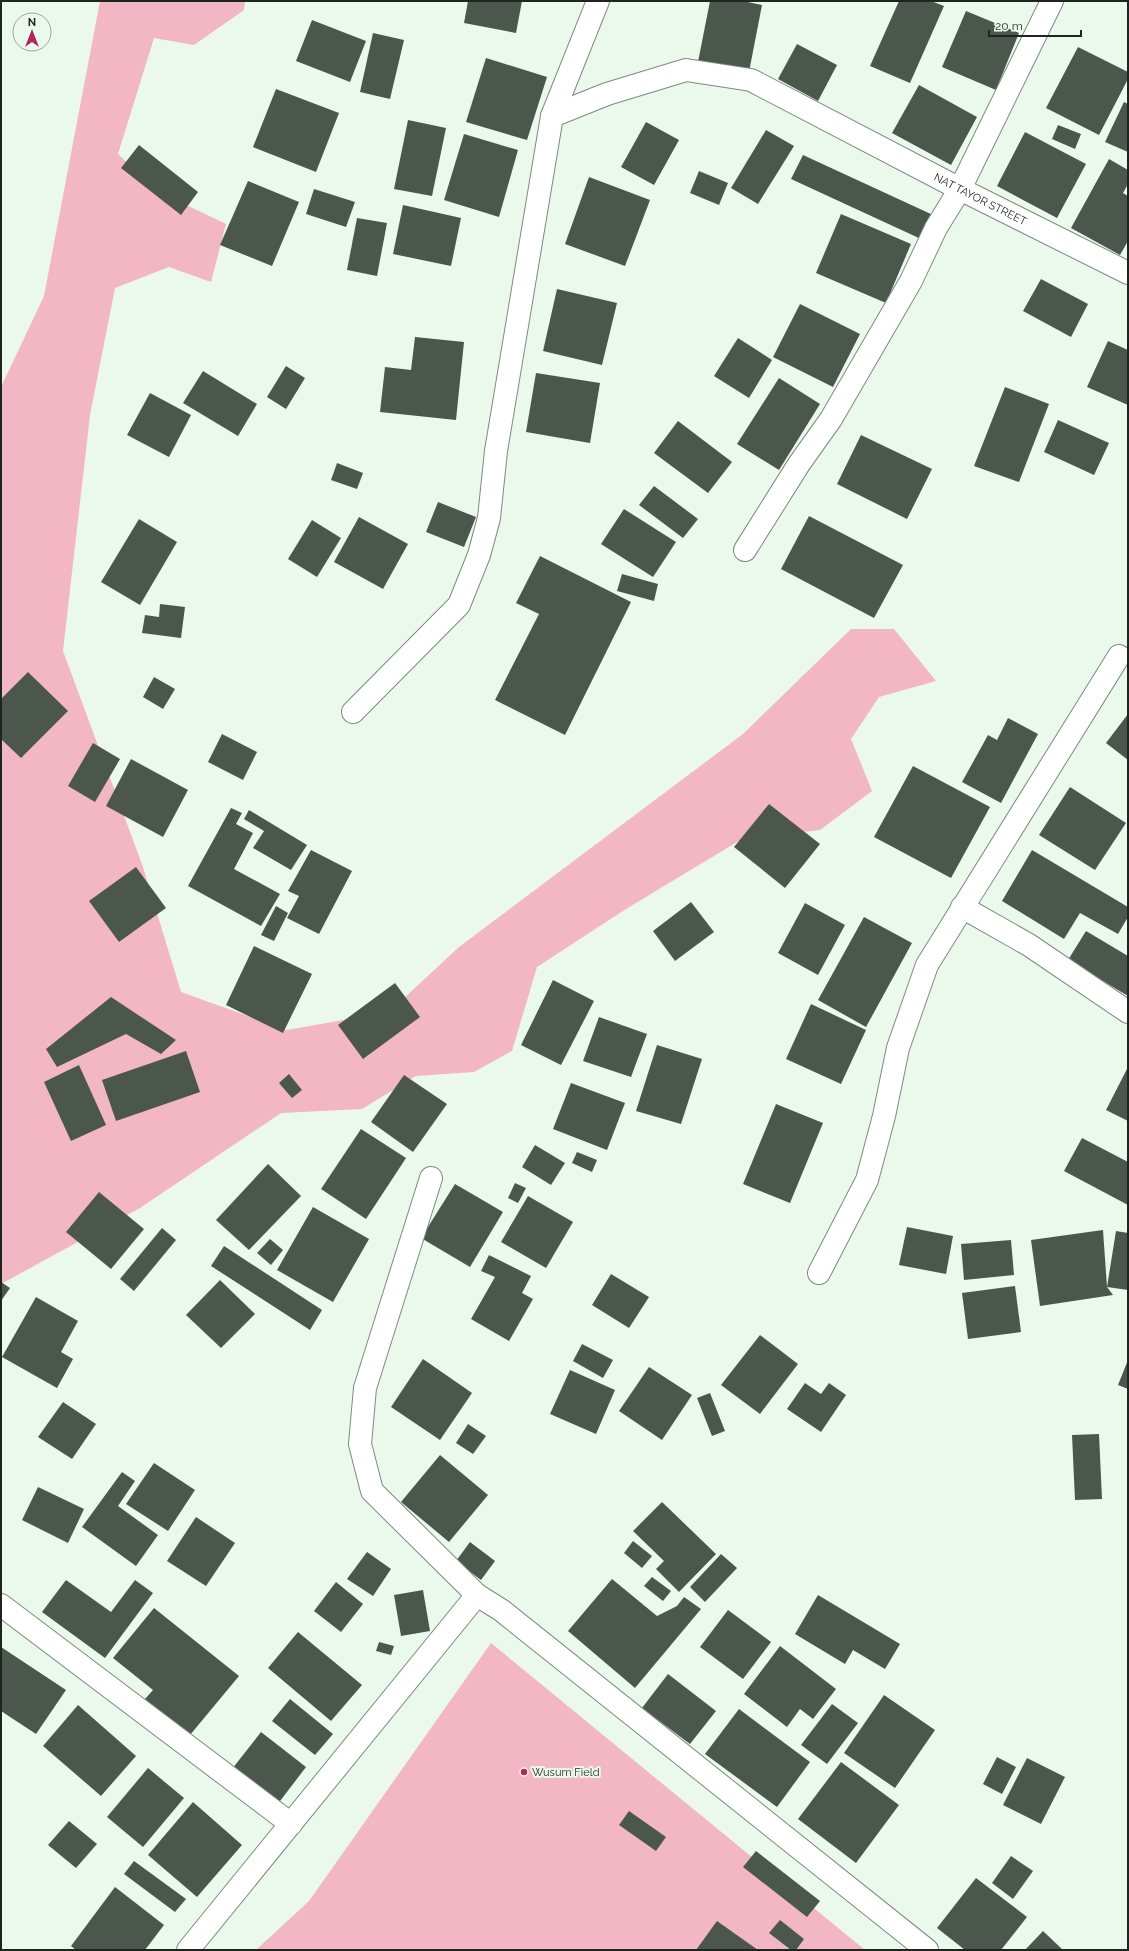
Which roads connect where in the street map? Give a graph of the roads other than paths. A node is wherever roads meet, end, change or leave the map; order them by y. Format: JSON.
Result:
{"nodes":[{"id":1,"x":598,"y":1,"type":"edge"},
{"id":2,"x":1052,"y":1,"type":"edge"},
{"id":3,"x":552,"y":116,"type":"junction"},
{"id":4,"x":960,"y":189,"type":"junction"},
{"id":5,"x":1128,"y":274,"type":"edge"},
{"id":6,"x":745,"y":550,"type":"dead end"},
{"id":7,"x":1119,"y":656,"type":"dead end"},
{"id":8,"x":353,"y":712,"type":"dead end"},
{"id":9,"x":962,"y":907,"type":"junction"},
{"id":10,"x":1128,"y":1012,"type":"edge"},
{"id":11,"x":432,"y":1178,"type":"dead end"},
{"id":12,"x":819,"y":1273,"type":"dead end"},
{"id":13,"x":477,"y":1595,"type":"junction"},
{"id":14,"x":1,"y":1605,"type":"edge"},
{"id":15,"x":291,"y":1824,"type":"junction"},
{"id":16,"x":188,"y":1950,"type":"edge"},
{"id":17,"x":927,"y":1950,"type":"edge"}],
"edges":[{"from":1,"to":3,"type":"street"},
{"from":2,"to":4,"type":"street"},
{"from":3,"to":4,"type":"street","name":"NAT TAYOR STREET"},
{"from":3,"to":8,"type":"street"},
{"from":4,"to":5,"type":"street","name":"NAT TAYOR STREET"},
{"from":4,"to":6,"type":"street"},
{"from":7,"to":9,"type":"street"},
{"from":9,"to":10,"type":"street"},
{"from":9,"to":12,"type":"street"},
{"from":11,"to":13,"type":"street"},
{"from":13,"to":15,"type":"street"},
{"from":13,"to":17,"type":"street"},
{"from":14,"to":15,"type":"street"},
{"from":15,"to":16,"type":"street"}]}
